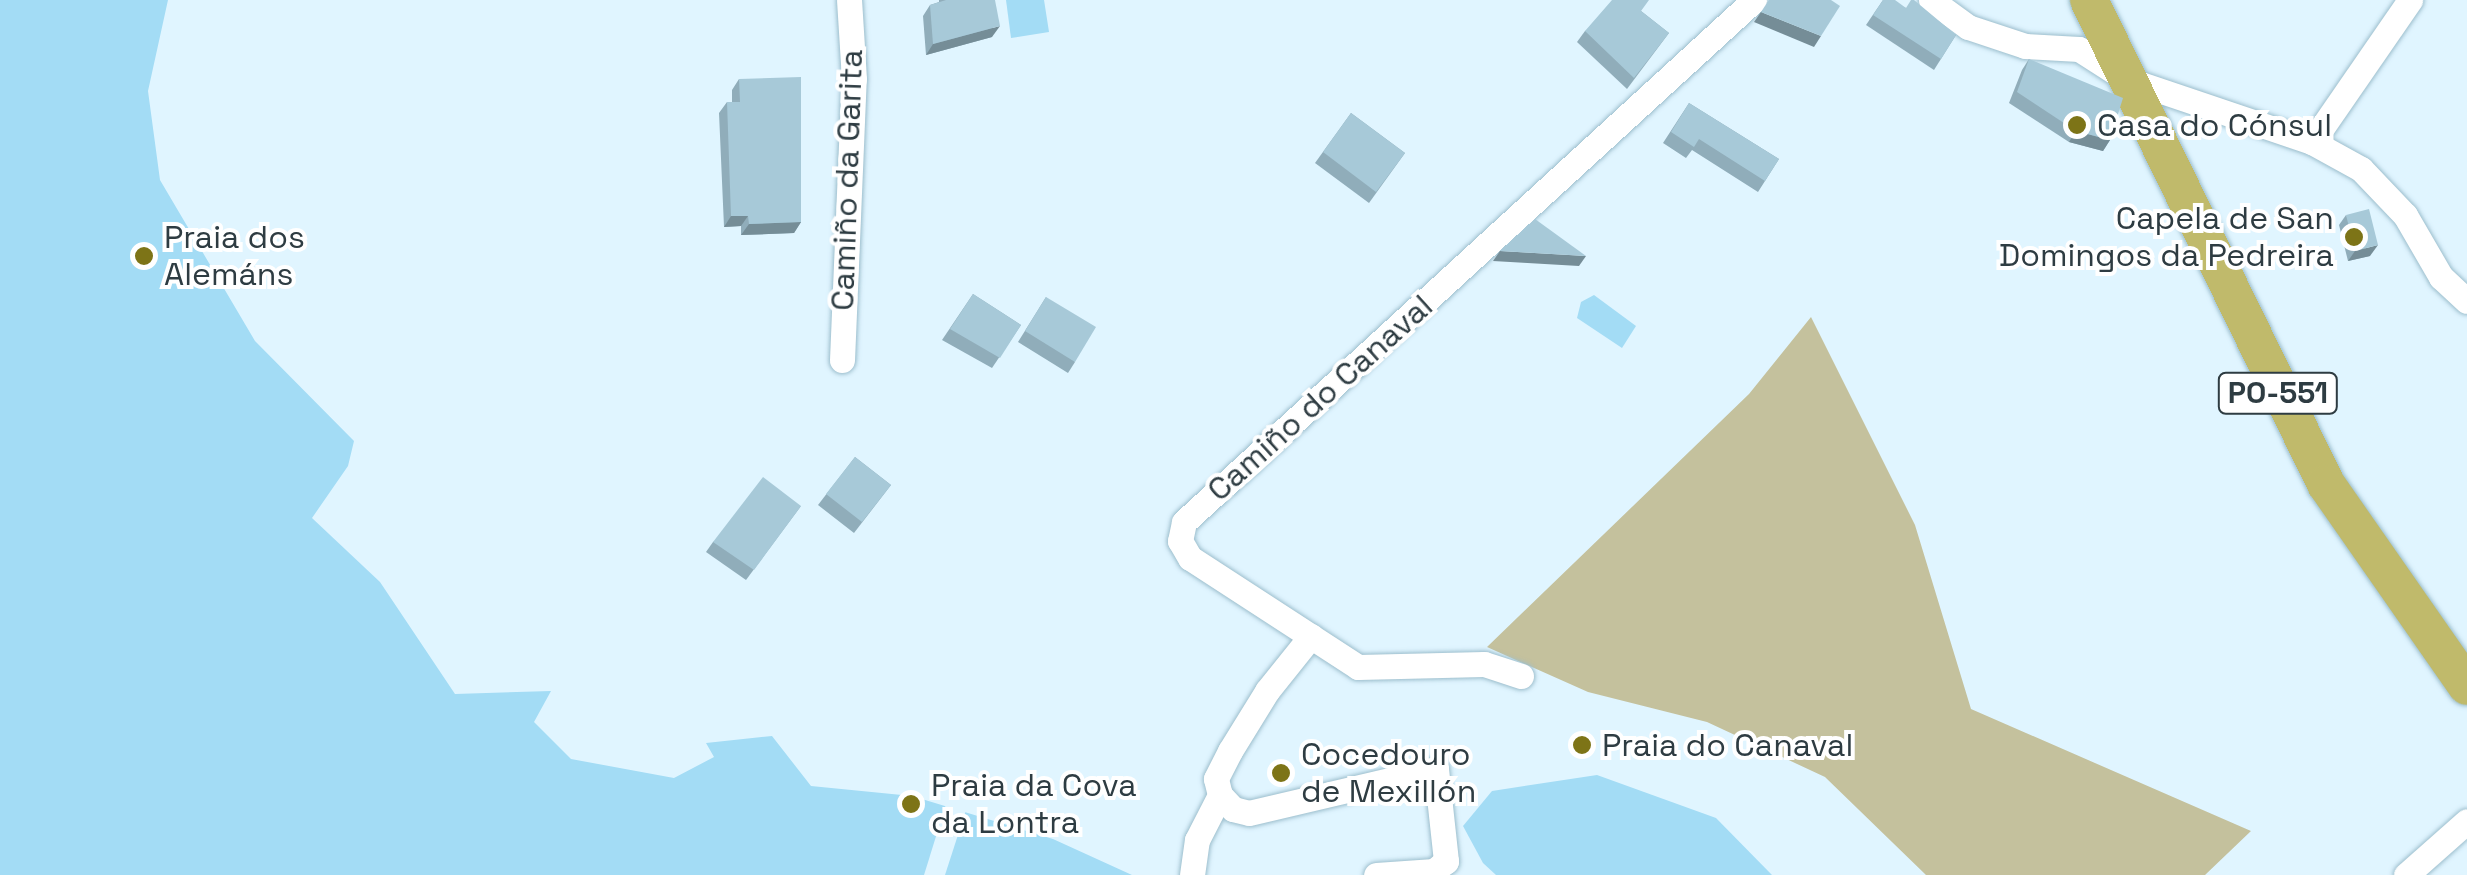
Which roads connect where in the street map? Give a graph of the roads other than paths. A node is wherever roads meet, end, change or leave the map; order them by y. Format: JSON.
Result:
{"nodes":[{"id":1,"x":849,"y":0,"type":"edge"},
{"id":2,"x":1754,"y":0,"type":"edge"},
{"id":3,"x":1931,"y":0,"type":"edge"},
{"id":4,"x":2089,"y":0,"type":"edge"},
{"id":5,"x":2410,"y":0,"type":"edge"},
{"id":6,"x":2126,"y":78,"type":"junction"},
{"id":7,"x":2312,"y":142,"type":"junction"},
{"id":8,"x":2467,"y":301,"type":"edge"},
{"id":9,"x":842,"y":360,"type":"dead end"},
{"id":10,"x":1311,"y":636,"type":"junction"},
{"id":11,"x":1521,"y":676,"type":"dead end"},
{"id":12,"x":2467,"y":686,"type":"edge"},
{"id":13,"x":1220,"y":796,"type":"junction"},
{"id":14,"x":2467,"y":821,"type":"edge"},
{"id":15,"x":1192,"y":875,"type":"edge"},
{"id":16,"x":1376,"y":875,"type":"edge"},
{"id":17,"x":2406,"y":875,"type":"edge"}],
"edges":[{"from":1,"to":9,"type":"street","name":"Camiño da Garita"},
{"from":2,"to":10,"type":"street","name":"Camiño do Canaval"},
{"from":3,"to":6,"type":"street"},
{"from":4,"to":6,"type":"main road","number":"PO-551"},
{"from":5,"to":7,"type":"street"},
{"from":6,"to":7,"type":"street"},
{"from":6,"to":12,"type":"main road","number":"PO-551"},
{"from":7,"to":8,"type":"street"},
{"from":10,"to":11,"type":"street","name":"Camiño do Canaval"},
{"from":10,"to":13,"type":"street"},
{"from":13,"to":15,"type":"street"},
{"from":13,"to":16,"type":"street"},
{"from":14,"to":17,"type":"street"}]}
